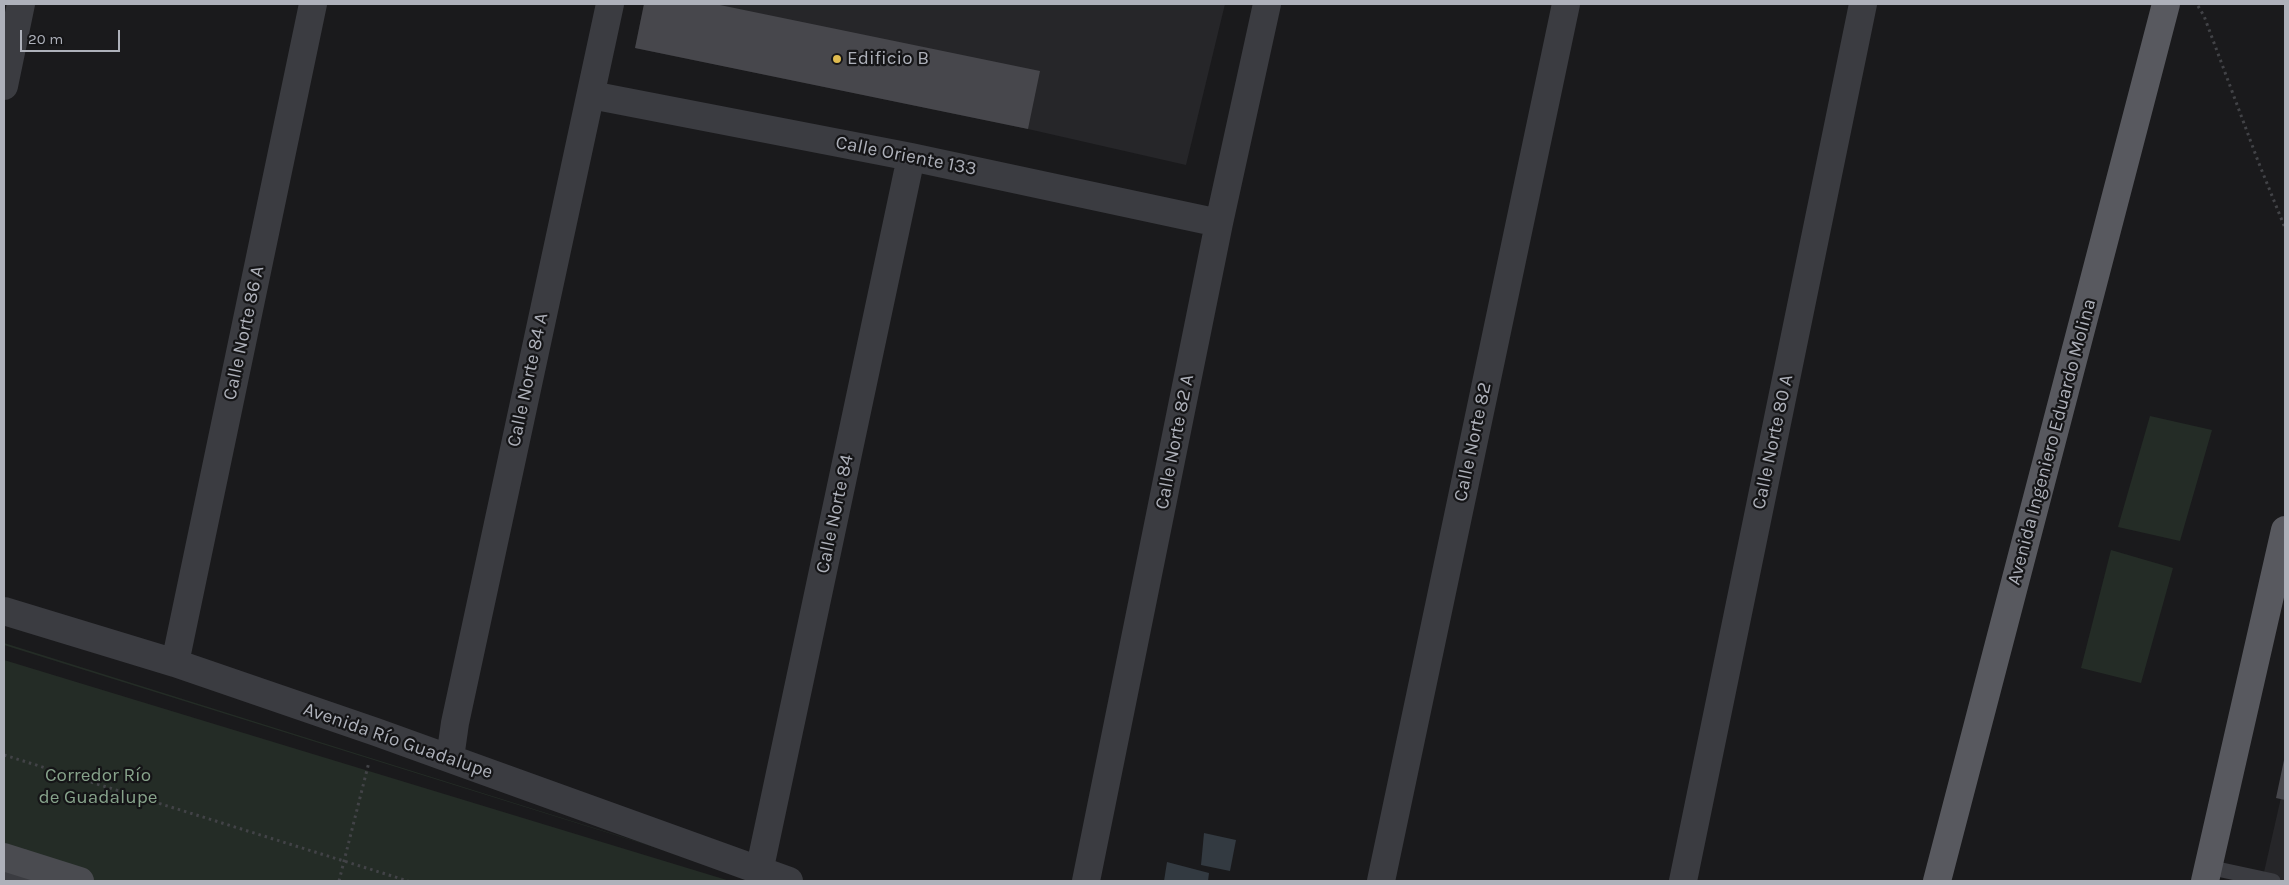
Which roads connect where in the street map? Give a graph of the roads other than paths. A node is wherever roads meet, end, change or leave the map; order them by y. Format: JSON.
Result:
{"nodes":[{"id":1,"x":21,"y":4,"type":"edge"},
{"id":2,"x":313,"y":4,"type":"edge"},
{"id":3,"x":610,"y":4,"type":"edge"},
{"id":4,"x":1267,"y":4,"type":"edge"},
{"id":5,"x":1566,"y":4,"type":"edge"},
{"id":6,"x":1863,"y":4,"type":"edge"},
{"id":7,"x":2166,"y":4,"type":"edge"},
{"id":8,"x":4,"y":86,"type":"edge"},
{"id":9,"x":591,"y":95,"type":"junction"},
{"id":10,"x":910,"y":156,"type":"junction"},
{"id":11,"x":1219,"y":223,"type":"junction"},
{"id":12,"x":2285,"y":530,"type":"edge"},
{"id":13,"x":4,"y":612,"type":"edge"},
{"id":14,"x":175,"y":663,"type":"junction"},
{"id":15,"x":450,"y":758,"type":"junction"},
{"id":16,"x":14,"y":867,"type":"edge"},
{"id":17,"x":759,"y":872,"type":"junction"},
{"id":18,"x":2206,"y":874,"type":"edge"},
{"id":19,"x":80,"y":881,"type":"edge"},
{"id":20,"x":789,"y":881,"type":"edge"},
{"id":21,"x":1086,"y":881,"type":"edge"},
{"id":22,"x":1381,"y":881,"type":"edge"},
{"id":23,"x":1682,"y":881,"type":"edge"},
{"id":24,"x":1937,"y":881,"type":"edge"},
{"id":25,"x":2273,"y":881,"type":"edge"}],
"edges":[{"from":1,"to":8,"type":"street"},
{"from":2,"to":14,"type":"street","name":"Calle Norte 86 A"},
{"from":3,"to":9,"type":"street","name":"Calle Norte 84 A"},
{"from":4,"to":11,"type":"street","name":"Calle Norte 82 A"},
{"from":5,"to":22,"type":"street","name":"Calle Norte 82"},
{"from":6,"to":23,"type":"street","name":"Calle Norte 80 A"},
{"from":7,"to":24,"type":"main road","name":"Avenida Ingeniero Eduardo Molina"},
{"from":9,"to":10,"type":"street","name":"Calle Oriente 133"},
{"from":9,"to":15,"type":"street","name":"Calle Norte 84 A"},
{"from":10,"to":11,"type":"street","name":"Calle Oriente 133"},
{"from":10,"to":17,"type":"street","name":"Calle Norte 84"},
{"from":11,"to":21,"type":"street","name":"Calle Norte 82 A"},
{"from":12,"to":18,"type":"main road"},
{"from":13,"to":14,"type":"street","name":"Avenida Río Guadalupe"},
{"from":14,"to":15,"type":"street","name":"Avenida Río Guadalupe"},
{"from":15,"to":17,"type":"street","name":"Avenida Río Guadalupe"},
{"from":16,"to":19,"type":"street"},
{"from":17,"to":20,"type":"street","name":"Avenida Río Guadalupe"},
{"from":18,"to":25,"type":"lane"}]}
